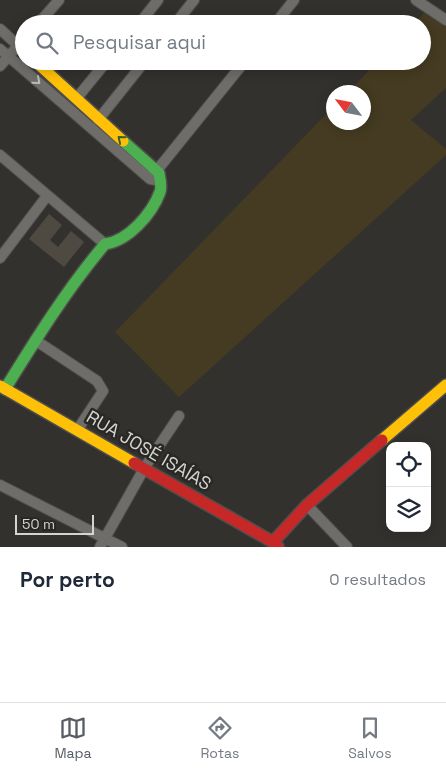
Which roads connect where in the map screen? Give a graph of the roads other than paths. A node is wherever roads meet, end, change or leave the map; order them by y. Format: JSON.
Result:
{"nodes":[{"id":1,"x":59,"y":0,"type":"edge"},
{"id":2,"x":158,"y":0,"type":"edge"},
{"id":3,"x":194,"y":0,"type":"edge"},
{"id":4,"x":294,"y":0,"type":"edge"},
{"id":5,"x":416,"y":0,"type":"edge"},
{"id":6,"x":430,"y":4,"type":"edge"},
{"id":7,"x":46,"y":15,"type":"edge"},
{"id":8,"x":146,"y":15,"type":"edge"},
{"id":9,"x":182,"y":15,"type":"edge"},
{"id":10,"x":282,"y":15,"type":"edge"},
{"id":11,"x":445,"y":18,"type":"edge"},
{"id":12,"x":0,"y":29,"type":"edge"},
{"id":13,"x":15,"y":40,"type":"edge"},
{"id":14,"x":0,"y":49,"type":"edge"},
{"id":15,"x":15,"y":51,"type":"edge"},
{"id":16,"x":9,"y":56,"type":"junction"},
{"id":17,"x":15,"y":61,"type":"edge"},
{"id":18,"x":0,"y":66,"type":"edge"},
{"id":19,"x":26,"y":70,"type":"edge"},
{"id":20,"x":45,"y":70,"type":"edge"},
{"id":21,"x":100,"y":70,"type":"edge"},
{"id":22,"x":138,"y":70,"type":"edge"},
{"id":23,"x":238,"y":70,"type":"edge"},
{"id":24,"x":76,"y":99,"type":"junction"},
{"id":25,"x":98,"y":120,"type":"junction"},
{"id":26,"x":0,"y":155,"type":"edge"},
{"id":27,"x":156,"y":177,"type":"junction"},
{"id":28,"x":47,"y":196,"type":"junction"},
{"id":29,"x":105,"y":244,"type":"junction"},
{"id":30,"x":0,"y":258,"type":"edge"},
{"id":31,"x":35,"y":340,"type":"junction"},
{"id":32,"x":446,"y":385,"type":"edge"},
{"id":33,"x":3,"y":388,"type":"edge"},
{"id":34,"x":179,"y":416,"type":"dead end"},
{"id":35,"x":78,"y":429,"type":"junction"},
{"id":36,"x":145,"y":467,"type":"junction"},
{"id":37,"x":0,"y":485,"type":"edge"},
{"id":38,"x":307,"y":505,"type":"junction"},
{"id":39,"x":103,"y":543,"type":"edge"},
{"id":40,"x":276,"y":544,"type":"edge"},
{"id":41,"x":122,"y":547,"type":"edge"},
{"id":42,"x":347,"y":547,"type":"edge"}],
"edges":[{"from":1,"to":7,"type":"street"},
{"from":2,"to":8,"type":"street"},
{"from":3,"to":9,"type":"street"},
{"from":4,"to":10,"type":"street"},
{"from":5,"to":6,"type":"street"},
{"from":6,"to":11,"type":"street"},
{"from":12,"to":13,"type":"street"},
{"from":14,"to":16,"type":"street"},
{"from":15,"to":16,"type":"street"},
{"from":16,"to":17,"type":"street","one_way":true},
{"from":16,"to":18,"type":"street"},
{"from":19,"to":27,"type":"street","one_way":true},
{"from":20,"to":24,"type":"street"},
{"from":21,"to":24,"type":"street"},
{"from":22,"to":25,"type":"street"},
{"from":23,"to":27,"type":"street"},
{"from":24,"to":25,"type":"street"},
{"from":27,"to":25,"type":"street","one_way":true},
{"from":26,"to":28,"type":"street"},
{"from":27,"to":29,"type":"street"},
{"from":28,"to":29,"type":"street"},
{"from":28,"to":30,"type":"street"},
{"from":29,"to":31,"type":"street"},
{"from":31,"to":33,"type":"street"},
{"from":31,"to":35,"type":"street"},
{"from":32,"to":38,"type":"street"},
{"from":33,"to":35,"type":"street","name":"RUA JOSÉ ISAÍAS"},
{"from":34,"to":36,"type":"street"},
{"from":35,"to":36,"type":"street","name":"RUA JOSÉ ISAÍAS"},
{"from":36,"to":39,"type":"street"},
{"from":36,"to":40,"type":"street","name":"RUA JOSÉ ISAÍAS"},
{"from":37,"to":39,"type":"street"},
{"from":38,"to":40,"type":"street"},
{"from":38,"to":42,"type":"street"},
{"from":39,"to":41,"type":"street"}]}
